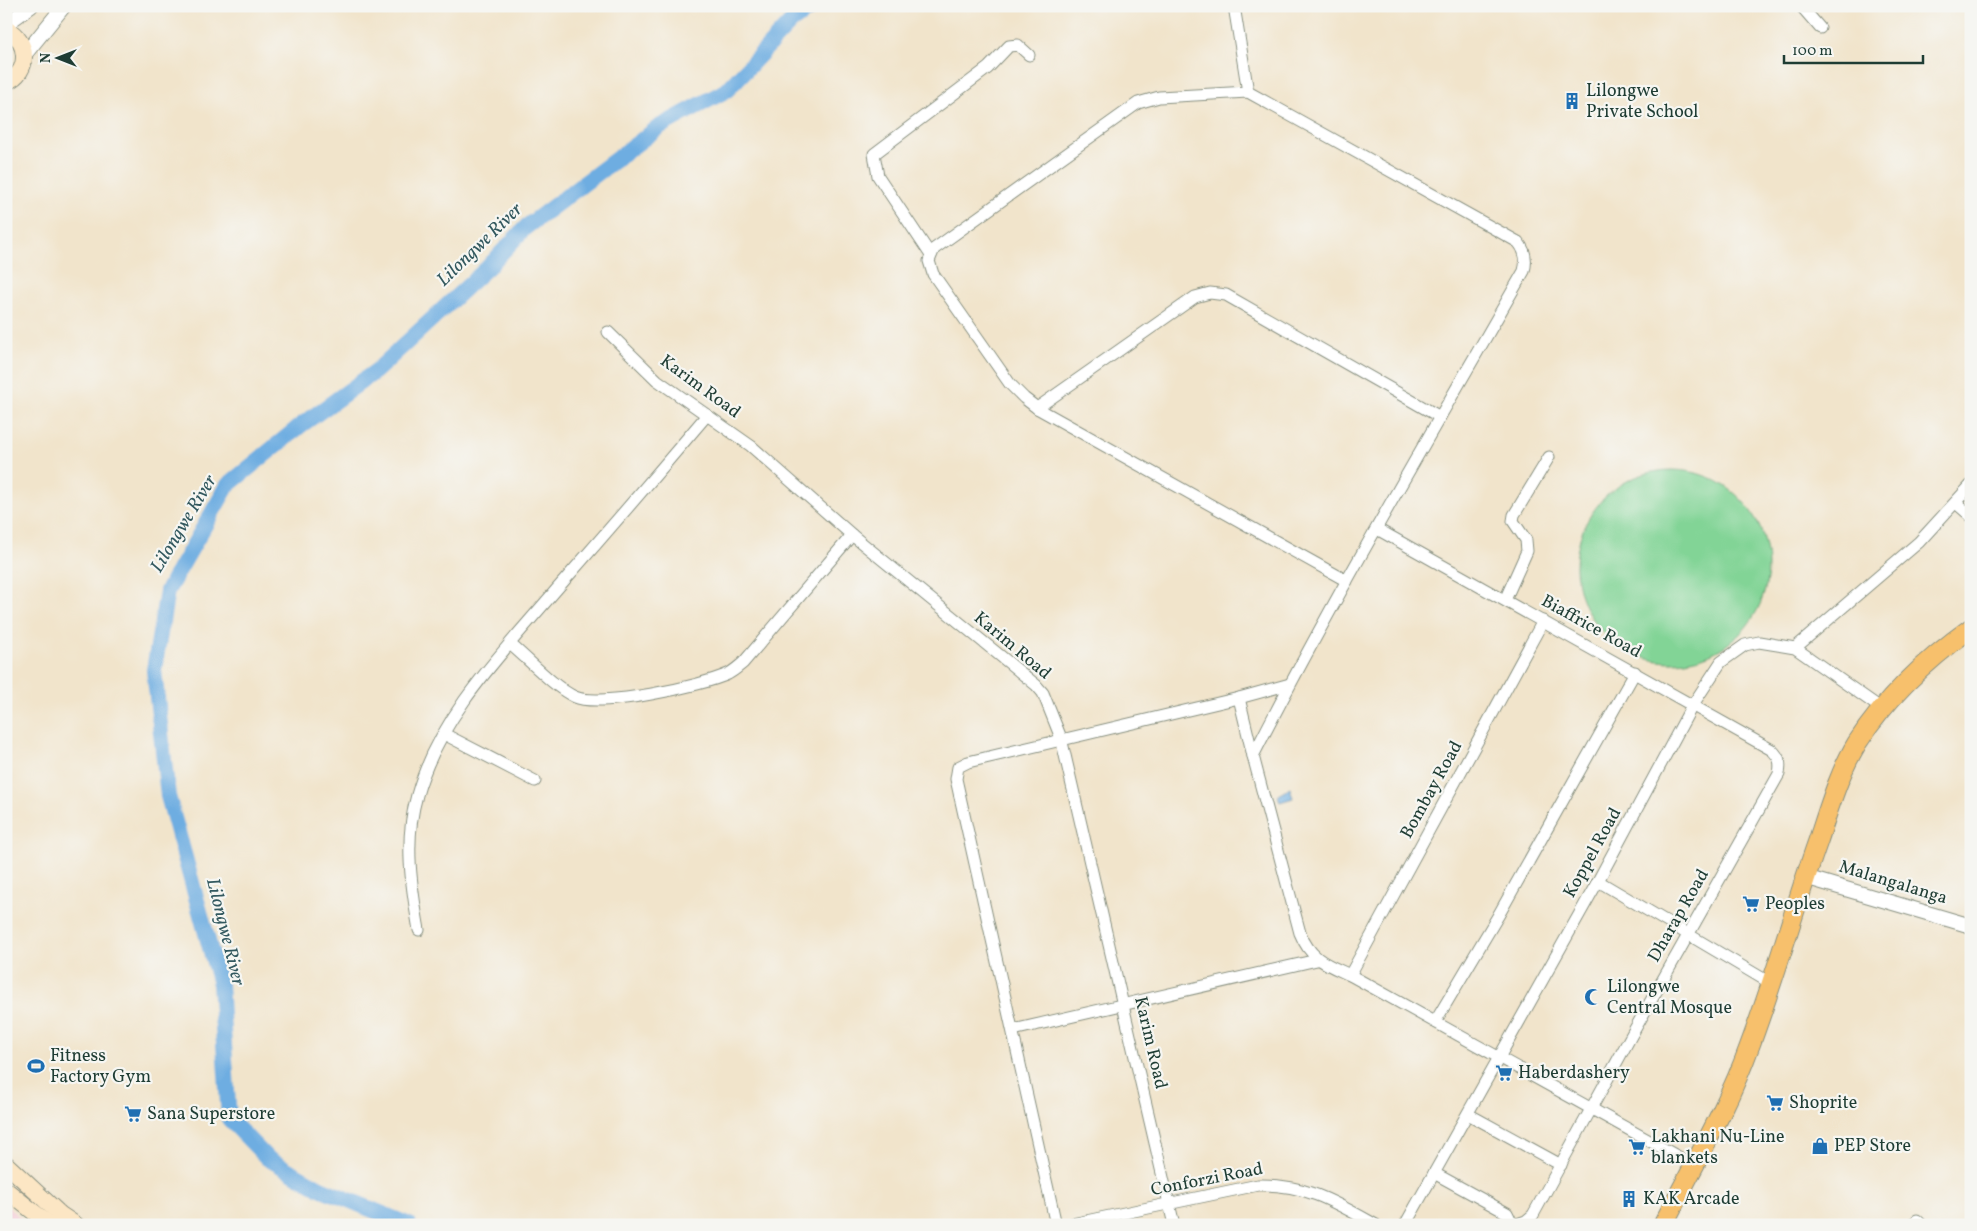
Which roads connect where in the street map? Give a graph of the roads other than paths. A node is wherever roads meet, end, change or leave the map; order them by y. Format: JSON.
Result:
{"nodes":[{"id":1,"x":31,"y":6,"type":"edge"},
{"id":2,"x":64,"y":6,"type":"edge"},
{"id":3,"x":1234,"y":6,"type":"edge"},
{"id":4,"x":1801,"y":6,"type":"edge"},
{"id":5,"x":6,"y":24,"type":"edge"},
{"id":6,"x":1820,"y":28,"type":"dead end"},
{"id":7,"x":6,"y":29,"type":"edge"},
{"id":8,"x":25,"y":54,"type":"junction"},
{"id":9,"x":1029,"y":55,"type":"dead end"},
{"id":10,"x":6,"y":82,"type":"edge"},
{"id":11,"x":1248,"y":92,"type":"junction"},
{"id":12,"x":930,"y":254,"type":"junction"},
{"id":13,"x":608,"y":332,"type":"dead end"},
{"id":14,"x":1037,"y":408,"type":"junction"},
{"id":15,"x":707,"y":416,"type":"junction"},
{"id":16,"x":1440,"y":417,"type":"junction"},
{"id":17,"x":1549,"y":457,"type":"dead end"},
{"id":18,"x":1971,"y":485,"type":"edge"},
{"id":19,"x":1956,"y":503,"type":"junction"},
{"id":20,"x":1971,"y":516,"type":"edge"},
{"id":21,"x":1377,"y":529,"type":"junction"},
{"id":22,"x":852,"y":535,"type":"junction"},
{"id":23,"x":1347,"y":581,"type":"junction"},
{"id":24,"x":1505,"y":600,"type":"junction"},
{"id":25,"x":1544,"y":620,"type":"junction"},
{"id":26,"x":1971,"y":628,"type":"edge"},
{"id":27,"x":510,"y":644,"type":"junction"},
{"id":28,"x":1795,"y":648,"type":"junction"},
{"id":29,"x":1635,"y":672,"type":"junction"},
{"id":30,"x":1290,"y":684,"type":"junction"},
{"id":31,"x":1239,"y":698,"type":"junction"},
{"id":32,"x":1692,"y":706,"type":"junction"},
{"id":33,"x":1882,"y":709,"type":"junction"},
{"id":34,"x":444,"y":734,"type":"junction"},
{"id":35,"x":1061,"y":738,"type":"junction"},
{"id":36,"x":1253,"y":756,"type":"junction"},
{"id":37,"x":1781,"y":765,"type":"joint"},
{"id":38,"x":536,"y":781,"type":"dead end"},
{"id":39,"x":1805,"y":877,"type":"junction"},
{"id":40,"x":1598,"y":881,"type":"junction"},
{"id":41,"x":1971,"y":926,"type":"edge"},
{"id":42,"x":419,"y":930,"type":"dead end"},
{"id":43,"x":1689,"y":933,"type":"junction"},
{"id":44,"x":1317,"y":960,"type":"junction"},
{"id":45,"x":1350,"y":976,"type":"junction"},
{"id":46,"x":1772,"y":984,"type":"junction"},
{"id":47,"x":1123,"y":1005,"type":"junction"},
{"id":48,"x":1435,"y":1022,"type":"junction"},
{"id":49,"x":1013,"y":1030,"type":"junction"},
{"id":50,"x":1499,"y":1058,"type":"junction"},
{"id":51,"x":1591,"y":1111,"type":"junction"},
{"id":52,"x":1468,"y":1114,"type":"junction"},
{"id":53,"x":6,"y":1164,"type":"edge"},
{"id":54,"x":1561,"y":1165,"type":"junction"},
{"id":55,"x":1693,"y":1165,"type":"junction"},
{"id":56,"x":1434,"y":1173,"type":"junction"},
{"id":57,"x":6,"y":1190,"type":"edge"},
{"id":58,"x":1170,"y":1205,"type":"junction"},
{"id":59,"x":50,"y":1225,"type":"edge"},
{"id":60,"x":76,"y":1225,"type":"edge"},
{"id":61,"x":1056,"y":1225,"type":"edge"},
{"id":62,"x":1067,"y":1225,"type":"edge"},
{"id":63,"x":1174,"y":1225,"type":"edge"},
{"id":64,"x":1376,"y":1225,"type":"edge"},
{"id":65,"x":1405,"y":1225,"type":"edge"},
{"id":66,"x":1514,"y":1225,"type":"edge"},
{"id":67,"x":1663,"y":1225,"type":"edge"}],
"edges":[{"from":1,"to":5,"type":"street"},
{"from":2,"to":8,"type":"street"},
{"from":3,"to":11,"type":"street"},
{"from":4,"to":6,"type":"street"},
{"from":7,"to":8,"type":"main road"},
{"from":8,"to":10,"type":"main road"},
{"from":9,"to":12,"type":"street"},
{"from":11,"to":12,"type":"street"},
{"from":11,"to":16,"type":"street"},
{"from":12,"to":14,"type":"street"},
{"from":13,"to":15,"type":"street","name":"Karim Road"},
{"from":14,"to":16,"type":"street"},
{"from":14,"to":23,"type":"street"},
{"from":15,"to":22,"type":"street","name":"Karim Road"},
{"from":15,"to":27,"type":"street"},
{"from":16,"to":21,"type":"street"},
{"from":17,"to":24,"type":"street"},
{"from":18,"to":19,"type":"street"},
{"from":19,"to":20,"type":"street"},
{"from":19,"to":28,"type":"street"},
{"from":21,"to":23,"type":"street"},
{"from":21,"to":24,"type":"street","name":"Biaffrice Road"},
{"from":22,"to":27,"type":"street"},
{"from":22,"to":35,"type":"street","name":"Karim Road"},
{"from":23,"to":30,"type":"street"},
{"from":24,"to":25,"type":"street","name":"Biaffrice Road"},
{"from":25,"to":29,"type":"street","name":"Biaffrice Road"},
{"from":25,"to":45,"type":"street","name":"Bombay Road"},
{"from":26,"to":33,"type":"highway"},
{"from":27,"to":34,"type":"street"},
{"from":28,"to":32,"type":"street","name":"Koppel Road"},
{"from":28,"to":33,"type":"street","name":"Koppel Road"},
{"from":29,"to":32,"type":"street","name":"Biaffrice Road"},
{"from":29,"to":48,"type":"street"},
{"from":30,"to":31,"type":"street"},
{"from":30,"to":36,"type":"street"},
{"from":31,"to":35,"type":"street"},
{"from":31,"to":36,"type":"street"},
{"from":32,"to":37,"type":"street","name":"Biaffrice Road"},
{"from":32,"to":40,"type":"street","name":"Koppel Road"},
{"from":33,"to":39,"type":"highway"},
{"from":34,"to":38,"type":"street"},
{"from":34,"to":42,"type":"street"},
{"from":35,"to":47,"type":"street","name":"Karim Road"},
{"from":35,"to":49,"type":"street"},
{"from":36,"to":44,"type":"street"},
{"from":37,"to":43,"type":"street","name":"Dharap Road"},
{"from":39,"to":41,"type":"street","name":"Malangalanga"},
{"from":39,"to":46,"type":"highway"},
{"from":40,"to":43,"type":"street"},
{"from":40,"to":50,"type":"street","name":"Koppel Road"},
{"from":43,"to":46,"type":"street"},
{"from":43,"to":51,"type":"street","name":"Dharap Road"},
{"from":44,"to":45,"type":"street"},
{"from":44,"to":47,"type":"street"},
{"from":45,"to":48,"type":"street"},
{"from":46,"to":55,"type":"highway"},
{"from":47,"to":49,"type":"street"},
{"from":47,"to":58,"type":"street","name":"Karim Road"},
{"from":48,"to":50,"type":"street"},
{"from":49,"to":61,"type":"street"},
{"from":50,"to":51,"type":"street"},
{"from":50,"to":52,"type":"street","name":"Koppel Road"},
{"from":51,"to":54,"type":"street","name":"Dharap Road"},
{"from":51,"to":55,"type":"street"},
{"from":52,"to":54,"type":"street"},
{"from":52,"to":56,"type":"street","name":"Koppel Road"},
{"from":53,"to":60,"type":"main road"},
{"from":54,"to":66,"type":"street","name":"Dharap Road"},
{"from":55,"to":67,"type":"highway"},
{"from":56,"to":65,"type":"street","name":"Koppel Road"},
{"from":56,"to":66,"type":"street"},
{"from":57,"to":59,"type":"main road"},
{"from":58,"to":62,"type":"street","name":"Conforzi Road"},
{"from":58,"to":63,"type":"street","name":"Karim Road"},
{"from":58,"to":64,"type":"street","name":"Conforzi Road"}]}
